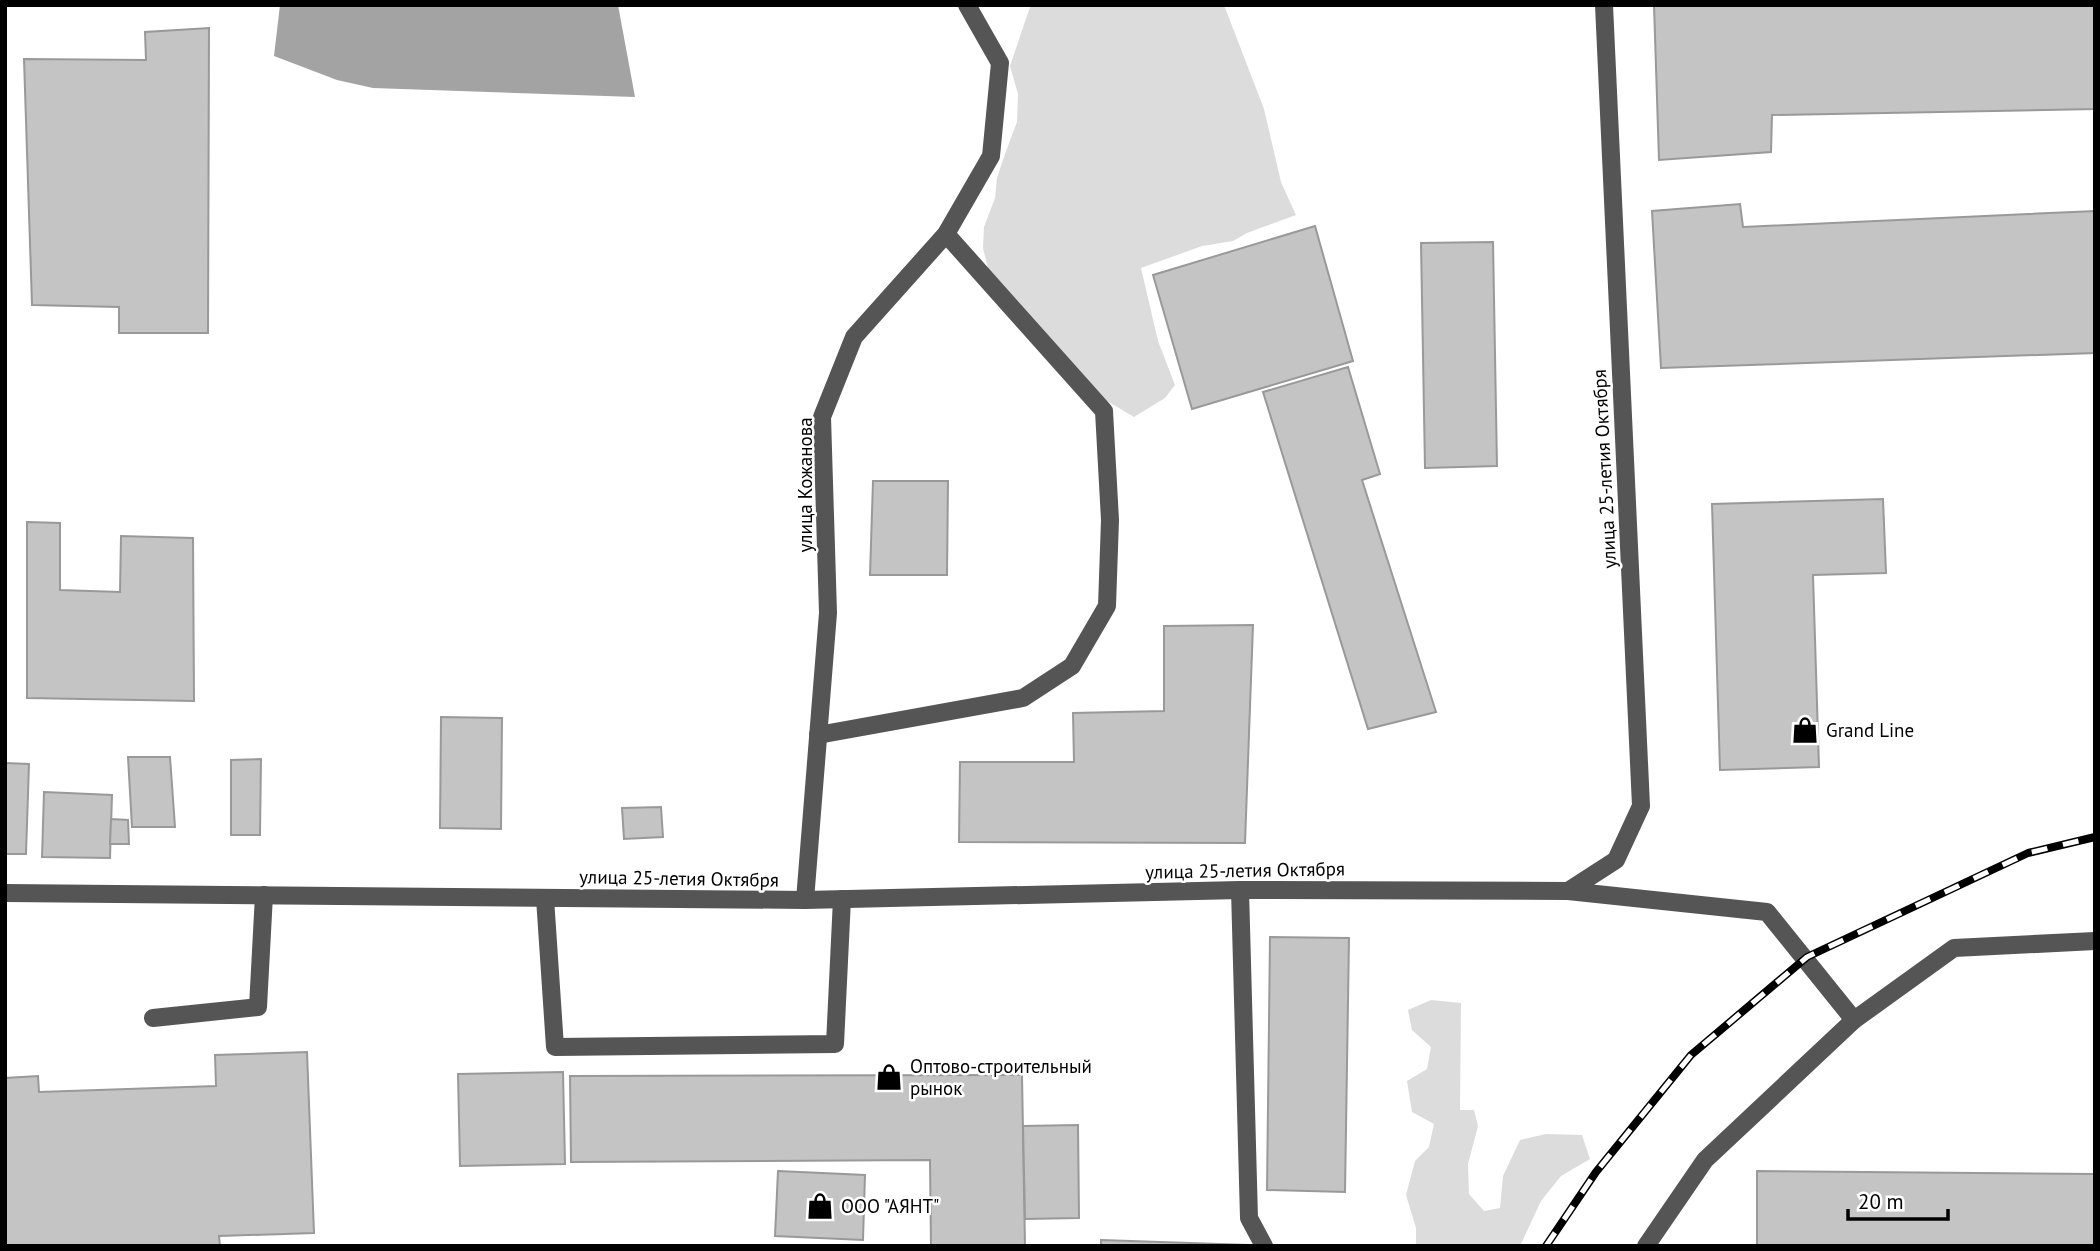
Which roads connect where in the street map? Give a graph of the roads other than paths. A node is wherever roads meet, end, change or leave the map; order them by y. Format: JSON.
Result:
{"nodes":[{"id":1,"x":967,"y":5,"type":"edge"},
{"id":2,"x":1604,"y":5,"type":"edge"},
{"id":3,"x":946,"y":234,"type":"junction"},
{"id":4,"x":818,"y":735,"type":"junction"},
{"id":5,"x":1240,"y":890,"type":"junction"},
{"id":6,"x":1568,"y":891,"type":"junction"},
{"id":7,"x":5,"y":892,"type":"edge"},
{"id":8,"x":264,"y":895,"type":"junction"},
{"id":9,"x":545,"y":898,"type":"junction"},
{"id":10,"x":842,"y":899,"type":"junction"},
{"id":11,"x":805,"y":900,"type":"junction"},
{"id":12,"x":2095,"y":941,"type":"edge"},
{"id":13,"x":153,"y":1018,"type":"dead end"},
{"id":14,"x":1854,"y":1020,"type":"junction"},
{"id":15,"x":1264,"y":1246,"type":"edge"},
{"id":16,"x":1646,"y":1246,"type":"edge"}],
"edges":[{"from":1,"to":3,"type":"street","name":"улица Кожанова"},
{"from":2,"to":6,"type":"street","name":"улица 25-летия Октября"},
{"from":3,"to":4,"type":"street","name":"улица Кожанова"},
{"from":3,"to":4,"type":"street"},
{"from":4,"to":11,"type":"street","name":"улица Кожанова"},
{"from":5,"to":6,"type":"street","name":"улица 25-летия Октября"},
{"from":5,"to":10,"type":"street","name":"улица 25-летия Октября"},
{"from":5,"to":15,"type":"street"},
{"from":6,"to":14,"type":"street"},
{"from":7,"to":8,"type":"street","name":"улица 25-летия Октября"},
{"from":8,"to":9,"type":"street","name":"улица 25-летия Октября"},
{"from":8,"to":13,"type":"street"},
{"from":9,"to":10,"type":"street"},
{"from":9,"to":11,"type":"street","name":"улица 25-летия Октября"},
{"from":10,"to":11,"type":"street","name":"улица 25-летия Октября"},
{"from":12,"to":14,"type":"street"},
{"from":14,"to":16,"type":"street"}]}
